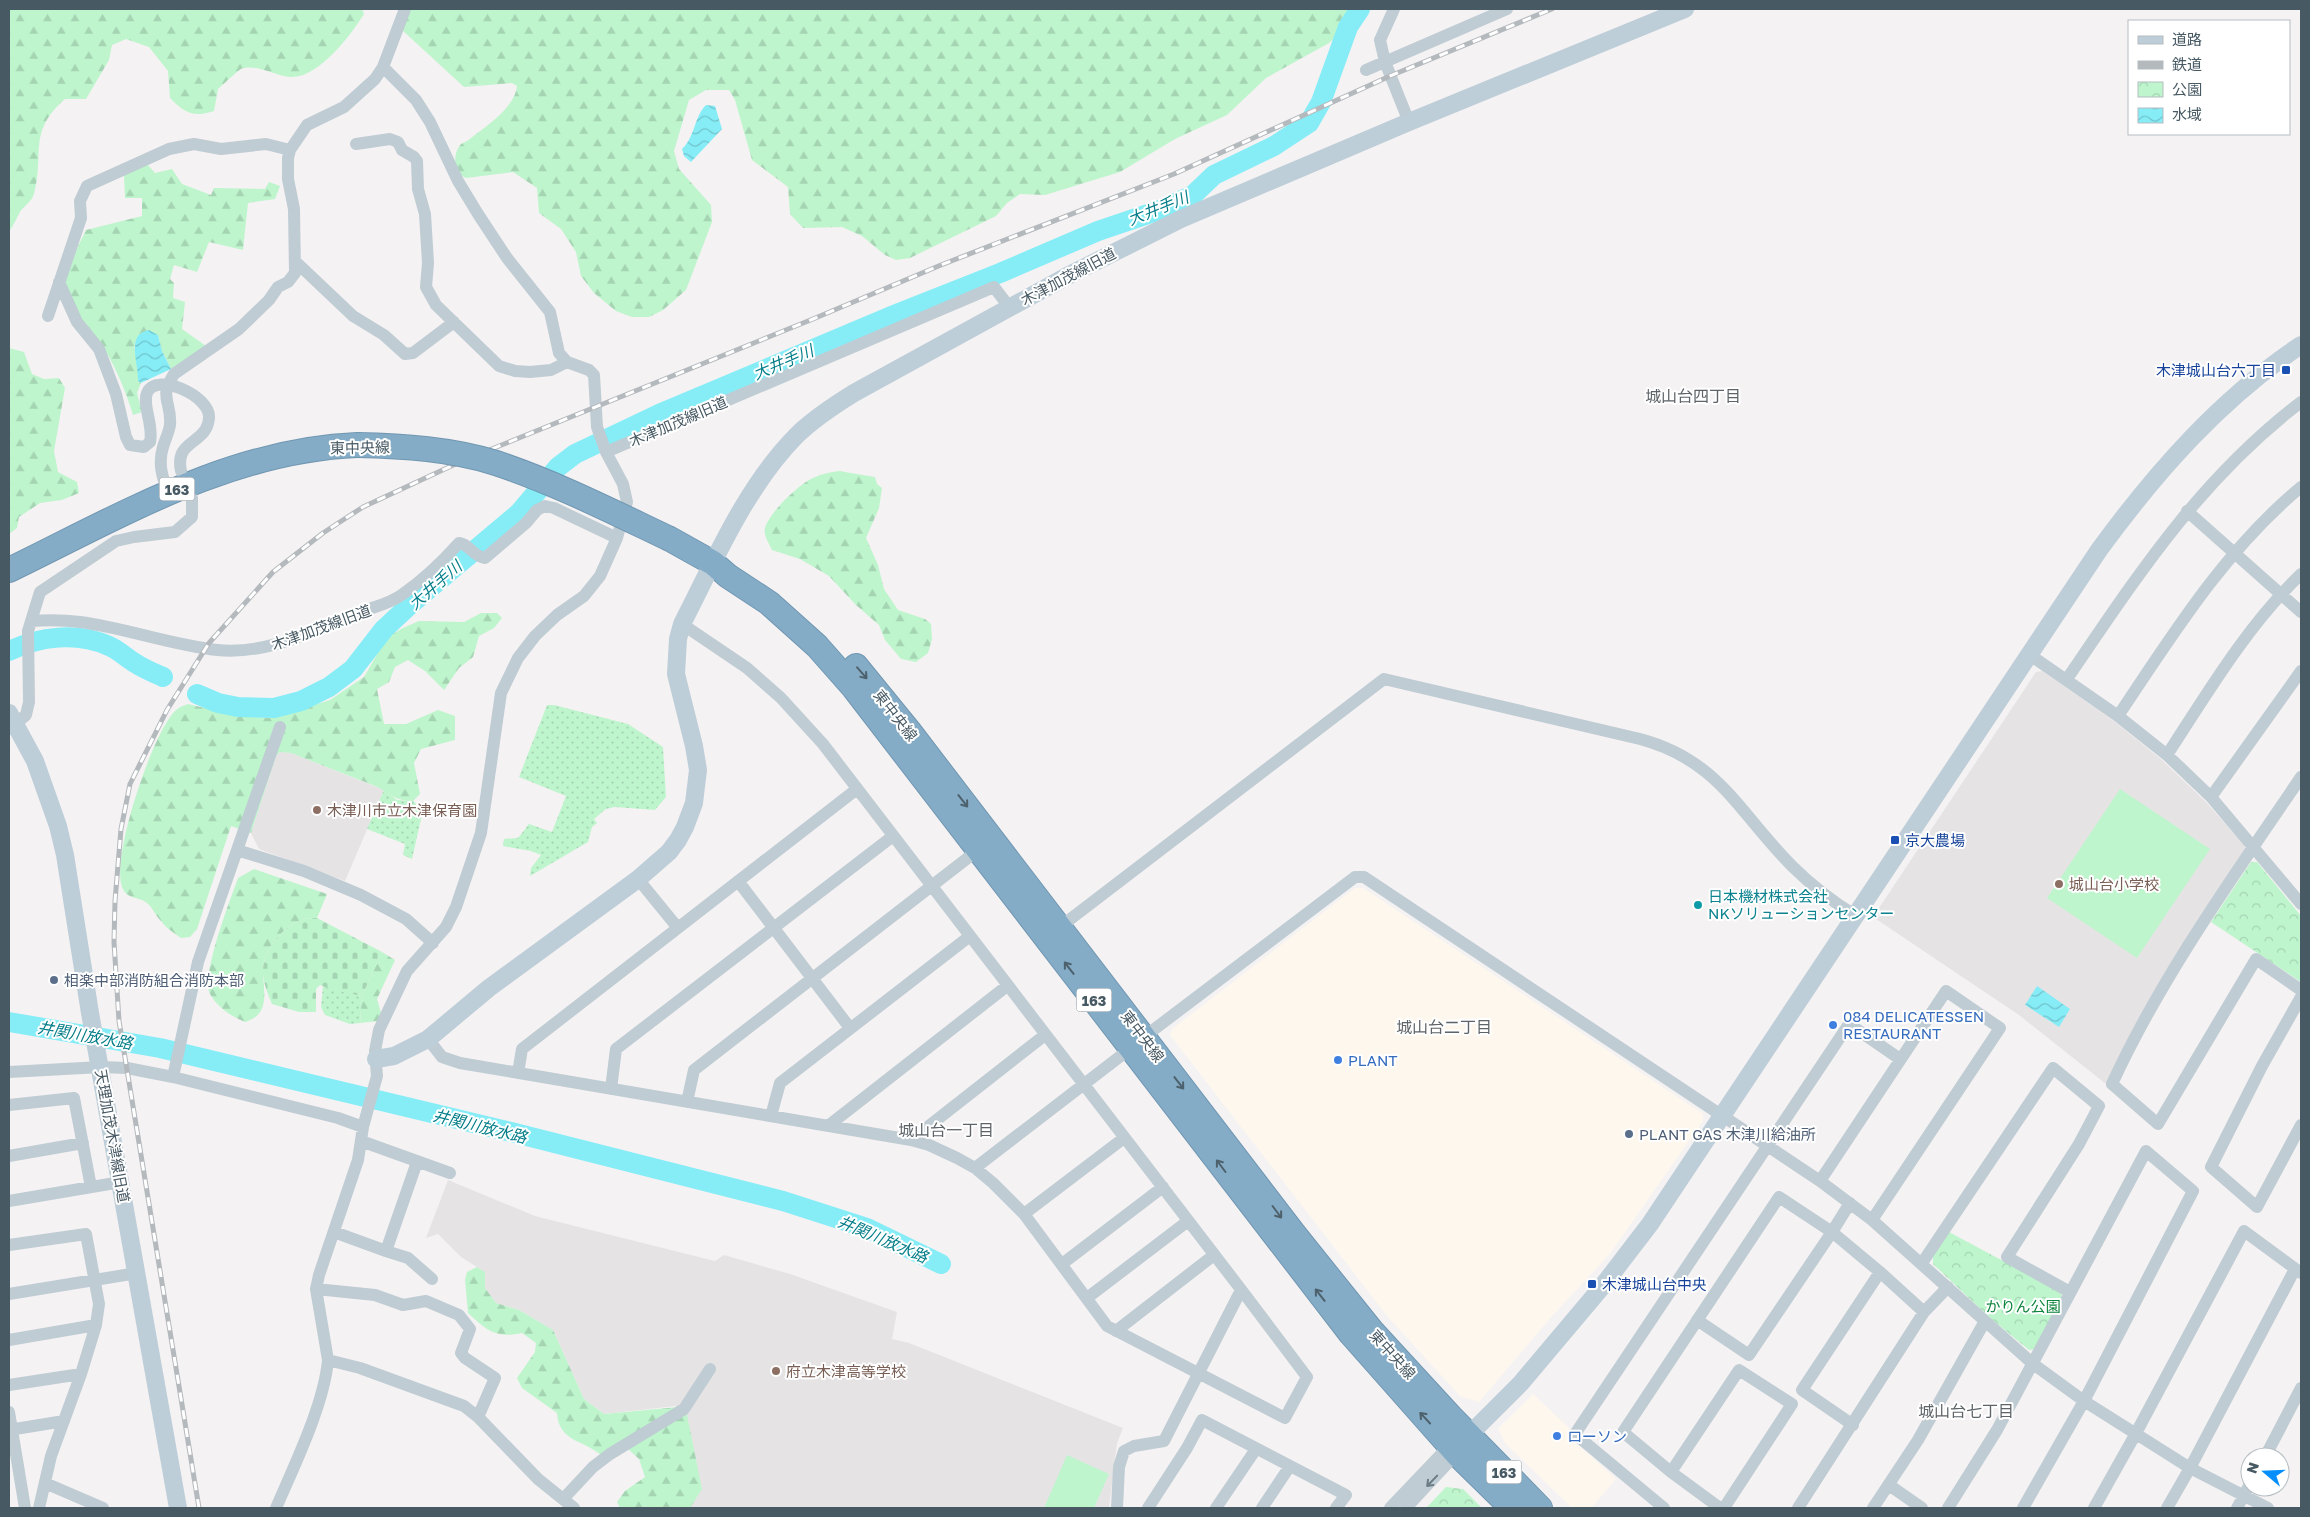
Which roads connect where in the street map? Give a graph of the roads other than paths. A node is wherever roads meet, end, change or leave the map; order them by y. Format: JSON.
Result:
{"nodes":[{"id":1,"x":405,"y":9,"type":"edge"},
{"id":2,"x":1394,"y":9,"type":"edge"},
{"id":3,"x":1507,"y":9,"type":"edge"},
{"id":4,"x":1685,"y":9,"type":"edge"},
{"id":5,"x":1384,"y":62,"type":"junction"},
{"id":6,"x":383,"y":67,"type":"junction"},
{"id":7,"x":1366,"y":70,"type":"dead end"},
{"id":8,"x":1409,"y":122,"type":"junction"},
{"id":9,"x":356,"y":144,"type":"dead end"},
{"id":10,"x":290,"y":150,"type":"junction"},
{"id":11,"x":296,"y":262,"type":"junction"},
{"id":12,"x":314,"y":278,"type":"junction"},
{"id":13,"x":59,"y":282,"type":"junction"},
{"id":14,"x":285,"y":284,"type":"junction"},
{"id":15,"x":1010,"y":308,"type":"junction"},
{"id":16,"x":48,"y":316,"type":"dead end"},
{"id":17,"x":454,"y":322,"type":"junction"},
{"id":18,"x":2301,"y":345,"type":"edge"},
{"id":19,"x":567,"y":362,"type":"junction"},
{"id":20,"x":167,"y":385,"type":"junction"},
{"id":21,"x":2301,"y":402,"type":"edge"},
{"id":22,"x":606,"y":452,"type":"junction"},
{"id":23,"x":181,"y":471,"type":"dead end"},
{"id":24,"x":2301,"y":486,"type":"edge"},
{"id":25,"x":168,"y":492,"type":"junction"},
{"id":26,"x":192,"y":498,"type":"dead end"},
{"id":27,"x":2187,"y":511,"type":"junction"},
{"id":28,"x":617,"y":538,"type":"junction"},
{"id":29,"x":2234,"y":553,"type":"junction"},
{"id":30,"x":713,"y":563,"type":"junction"},
{"id":31,"x":9,"y":570,"type":"edge"},
{"id":32,"x":2301,"y":574,"type":"edge"},
{"id":33,"x":2281,"y":594,"type":"junction"},
{"id":34,"x":2301,"y":612,"type":"edge"},
{"id":35,"x":682,"y":624,"type":"junction"},
{"id":36,"x":30,"y":626,"type":"junction"},
{"id":37,"x":2030,"y":655,"type":"junction"},
{"id":38,"x":2301,"y":670,"type":"edge"},
{"id":39,"x":2067,"y":679,"type":"junction"},
{"id":40,"x":2118,"y":716,"type":"junction"},
{"id":41,"x":11,"y":722,"type":"edge"},
{"id":42,"x":280,"y":727,"type":"dead end"},
{"id":43,"x":2167,"y":755,"type":"junction"},
{"id":44,"x":2301,"y":777,"type":"edge"},
{"id":45,"x":857,"y":789,"type":"junction"},
{"id":46,"x":2211,"y":797,"type":"junction"},
{"id":47,"x":893,"y":836,"type":"junction"},
{"id":48,"x":2254,"y":848,"type":"junction"},
{"id":49,"x":236,"y":850,"type":"junction"},
{"id":50,"x":978,"y":850,"type":"junction"},
{"id":51,"x":638,"y":879,"type":"junction"},
{"id":52,"x":738,"y":881,"type":"junction"},
{"id":53,"x":930,"y":886,"type":"junction"},
{"id":54,"x":2299,"y":896,"type":"edge"},
{"id":55,"x":1856,"y":916,"type":"junction"},
{"id":56,"x":1060,"y":927,"type":"junction"},
{"id":57,"x":678,"y":928,"type":"junction"},
{"id":58,"x":774,"y":928,"type":"junction"},
{"id":59,"x":970,"y":936,"type":"junction"},
{"id":60,"x":433,"y":942,"type":"junction"},
{"id":61,"x":813,"y":978,"type":"junction"},
{"id":62,"x":1007,"y":986,"type":"junction"},
{"id":63,"x":2301,"y":990,"type":"edge"},
{"id":64,"x":2301,"y":997,"type":"edge"},
{"id":65,"x":850,"y":1028,"type":"junction"},
{"id":66,"x":1045,"y":1035,"type":"junction"},
{"id":67,"x":428,"y":1039,"type":"junction"},
{"id":68,"x":1137,"y":1043,"type":"junction"},
{"id":69,"x":1900,"y":1059,"type":"junction"},
{"id":70,"x":376,"y":1060,"type":"junction"},
{"id":71,"x":99,"y":1061,"type":"junction"},
{"id":72,"x":9,"y":1072,"type":"edge"},
{"id":73,"x":518,"y":1073,"type":"junction"},
{"id":74,"x":173,"y":1075,"type":"junction"},
{"id":75,"x":1083,"y":1085,"type":"junction"},
{"id":76,"x":611,"y":1089,"type":"junction"},
{"id":77,"x":687,"y":1102,"type":"junction"},
{"id":78,"x":9,"y":1104,"type":"edge"},
{"id":79,"x":771,"y":1116,"type":"junction"},
{"id":80,"x":1723,"y":1116,"type":"junction"},
{"id":81,"x":365,"y":1122,"type":"junction"},
{"id":82,"x":2301,"y":1125,"type":"edge"},
{"id":83,"x":828,"y":1126,"type":"junction"},
{"id":84,"x":1124,"y":1138,"type":"junction"},
{"id":85,"x":911,"y":1140,"type":"junction"},
{"id":86,"x":361,"y":1141,"type":"junction"},
{"id":87,"x":83,"y":1143,"type":"junction"},
{"id":88,"x":1768,"y":1146,"type":"junction"},
{"id":89,"x":9,"y":1156,"type":"edge"},
{"id":90,"x":417,"y":1162,"type":"junction"},
{"id":91,"x":975,"y":1168,"type":"junction"},
{"id":92,"x":450,"y":1173,"type":"dead end"},
{"id":93,"x":1820,"y":1181,"type":"junction"},
{"id":94,"x":121,"y":1182,"type":"junction"},
{"id":95,"x":91,"y":1187,"type":"junction"},
{"id":96,"x":1163,"y":1187,"type":"junction"},
{"id":97,"x":9,"y":1201,"type":"edge"},
{"id":98,"x":1850,"y":1203,"type":"junction"},
{"id":99,"x":1024,"y":1214,"type":"junction"},
{"id":100,"x":1872,"y":1220,"type":"junction"},
{"id":101,"x":1188,"y":1221,"type":"junction"},
{"id":102,"x":334,"y":1232,"type":"junction"},
{"id":103,"x":1832,"y":1232,"type":"junction"},
{"id":104,"x":9,"y":1246,"type":"edge"},
{"id":105,"x":386,"y":1251,"type":"junction"},
{"id":106,"x":1214,"y":1255,"type":"junction"},
{"id":107,"x":1062,"y":1264,"type":"junction"},
{"id":108,"x":1922,"y":1264,"type":"junction"},
{"id":109,"x":2298,"y":1271,"type":"edge"},
{"id":110,"x":1880,"y":1272,"type":"junction"},
{"id":111,"x":137,"y":1273,"type":"junction"},
{"id":112,"x":94,"y":1279,"type":"junction"},
{"id":113,"x":432,"y":1279,"type":"dead end"},
{"id":114,"x":1948,"y":1287,"type":"junction"},
{"id":115,"x":316,"y":1289,"type":"junction"},
{"id":116,"x":1241,"y":1290,"type":"junction"},
{"id":117,"x":2070,"y":1292,"type":"junction"},
{"id":118,"x":9,"y":1294,"type":"edge"},
{"id":119,"x":1087,"y":1298,"type":"junction"},
{"id":120,"x":1924,"y":1312,"type":"junction"},
{"id":121,"x":1697,"y":1320,"type":"junction"},
{"id":122,"x":1985,"y":1321,"type":"junction"},
{"id":123,"x":96,"y":1325,"type":"junction"},
{"id":124,"x":1116,"y":1331,"type":"junction"},
{"id":125,"x":9,"y":1340,"type":"edge"},
{"id":126,"x":328,"y":1360,"type":"junction"},
{"id":127,"x":2032,"y":1362,"type":"junction"},
{"id":128,"x":710,"y":1370,"type":"dead end"},
{"id":129,"x":1197,"y":1373,"type":"junction"},
{"id":130,"x":81,"y":1374,"type":"junction"},
{"id":131,"x":9,"y":1385,"type":"edge"},
{"id":132,"x":2301,"y":1388,"type":"edge"},
{"id":133,"x":2084,"y":1401,"type":"junction"},
{"id":134,"x":9,"y":1412,"type":"edge"},
{"id":135,"x":478,"y":1417,"type":"junction"},
{"id":136,"x":64,"y":1421,"type":"junction"},
{"id":137,"x":1853,"y":1425,"type":"junction"},
{"id":138,"x":10,"y":1430,"type":"edge"},
{"id":139,"x":2136,"y":1435,"type":"junction"},
{"id":140,"x":1458,"y":1445,"type":"junction"},
{"id":141,"x":2270,"y":1447,"type":"edge"},
{"id":142,"x":1256,"y":1449,"type":"junction"},
{"id":143,"x":1290,"y":1466,"type":"junction"},
{"id":144,"x":2190,"y":1468,"type":"junction"},
{"id":145,"x":1671,"y":1472,"type":"junction"},
{"id":146,"x":14,"y":1477,"type":"edge"},
{"id":147,"x":45,"y":1483,"type":"junction"},
{"id":148,"x":1889,"y":1485,"type":"junction"},
{"id":149,"x":2240,"y":1487,"type":"edge"},
{"id":150,"x":2243,"y":1497,"type":"edge"},
{"id":151,"x":2255,"y":1497,"type":"edge"},
{"id":152,"x":564,"y":1498,"type":"junction"},
{"id":153,"x":25,"y":1508,"type":"edge"},
{"id":154,"x":39,"y":1508,"type":"edge"},
{"id":155,"x":103,"y":1508,"type":"edge"},
{"id":156,"x":178,"y":1508,"type":"edge"},
{"id":157,"x":276,"y":1508,"type":"edge"},
{"id":158,"x":574,"y":1508,"type":"edge"},
{"id":159,"x":1117,"y":1508,"type":"edge"},
{"id":160,"x":1148,"y":1508,"type":"edge"},
{"id":161,"x":1216,"y":1508,"type":"edge"},
{"id":162,"x":1262,"y":1508,"type":"edge"},
{"id":163,"x":1336,"y":1508,"type":"edge"},
{"id":164,"x":1390,"y":1508,"type":"edge"},
{"id":165,"x":1406,"y":1508,"type":"edge"},
{"id":166,"x":1512,"y":1508,"type":"edge"},
{"id":167,"x":1540,"y":1508,"type":"edge"},
{"id":168,"x":1664,"y":1508,"type":"edge"},
{"id":169,"x":1722,"y":1508,"type":"edge"},
{"id":170,"x":1798,"y":1508,"type":"edge"},
{"id":171,"x":1873,"y":1508,"type":"edge"},
{"id":172,"x":1922,"y":1508,"type":"edge"},
{"id":173,"x":1948,"y":1508,"type":"edge"},
{"id":174,"x":2023,"y":1508,"type":"edge"},
{"id":175,"x":2094,"y":1508,"type":"edge"},
{"id":176,"x":2166,"y":1508,"type":"edge"},
{"id":177,"x":2237,"y":1508,"type":"edge"},
{"id":178,"x":2268,"y":1508,"type":"edge"}],
"edges":[{"from":1,"to":6,"type":"street"},
{"from":2,"to":5,"type":"street"},
{"from":3,"to":5,"type":"street"},
{"from":4,"to":8,"type":"street","name":"木津加茂線旧道"},
{"from":5,"to":7,"type":"street"},
{"from":5,"to":8,"type":"street"},
{"from":6,"to":10,"type":"street"},
{"from":6,"to":19,"type":"street"},
{"from":8,"to":15,"type":"street","name":"木津加茂線旧道"},
{"from":9,"to":17,"type":"street"},
{"from":10,"to":11,"type":"street"},
{"from":10,"to":13,"type":"street"},
{"from":11,"to":12,"type":"street"},
{"from":11,"to":14,"type":"street"},
{"from":12,"to":14,"type":"street"},
{"from":12,"to":17,"type":"street"},
{"from":13,"to":16,"type":"street"},
{"from":13,"to":20,"type":"street"},
{"from":14,"to":20,"type":"street"},
{"from":15,"to":22,"type":"street","name":"木津加茂線旧道"},
{"from":15,"to":30,"type":"street"},
{"from":17,"to":19,"type":"street"},
{"from":18,"to":37,"type":"street"},
{"from":19,"to":22,"type":"street"},
{"from":20,"to":23,"type":"street"},
{"from":20,"to":25,"type":"street"},
{"from":21,"to":27,"type":"street"},
{"from":22,"to":28,"type":"street"},
{"from":24,"to":29,"type":"street"},
{"from":25,"to":30,"type":"highway","name":"東中央線","number":"163","bridge":true},
{"from":25,"to":31,"type":"highway","name":"東中央線","number":"163"},
{"from":26,"to":36,"type":"street"},
{"from":27,"to":29,"type":"street"},
{"from":27,"to":39,"type":"street"},
{"from":28,"to":36,"type":"street","name":"木津加茂線旧道"},
{"from":28,"to":60,"type":"street"},
{"from":29,"to":33,"type":"street"},
{"from":29,"to":40,"type":"street"},
{"from":30,"to":35,"type":"street"},
{"from":30,"to":50,"type":"highway","name":"東中央線","number":"163"},
{"from":30,"to":56,"type":"highway","name":"東中央線","number":"163","one_way":true},
{"from":32,"to":33,"type":"street"},
{"from":33,"to":34,"type":"street"},
{"from":33,"to":43,"type":"street"},
{"from":35,"to":45,"type":"street"},
{"from":35,"to":51,"type":"street"},
{"from":36,"to":41,"type":"street"},
{"from":37,"to":39,"type":"street"},
{"from":37,"to":55,"type":"street"},
{"from":38,"to":46,"type":"street"},
{"from":39,"to":40,"type":"street"},
{"from":40,"to":43,"type":"street"},
{"from":41,"to":71,"type":"street","name":"天理加茂木津線旧道"},
{"from":42,"to":49,"type":"street"},
{"from":43,"to":46,"type":"street"},
{"from":44,"to":48,"type":"street"},
{"from":45,"to":47,"type":"street"},
{"from":45,"to":52,"type":"street"},
{"from":46,"to":48,"type":"street"},
{"from":47,"to":53,"type":"street"},
{"from":47,"to":58,"type":"street"},
{"from":48,"to":54,"type":"street"},
{"from":48,"to":63,"type":"street"},
{"from":49,"to":60,"type":"street"},
{"from":49,"to":74,"type":"street"},
{"from":50,"to":53,"type":"street"},
{"from":68,"to":50,"type":"highway","name":"東中央線","number":"163","one_way":true},
{"from":51,"to":57,"type":"street"},
{"from":51,"to":67,"type":"street"},
{"from":52,"to":57,"type":"street"},
{"from":52,"to":58,"type":"street"},
{"from":53,"to":59,"type":"street"},
{"from":53,"to":61,"type":"street"},
{"from":55,"to":56,"type":"street"},
{"from":55,"to":80,"type":"street"},
{"from":56,"to":68,"type":"highway","name":"東中央線","number":"163"},
{"from":57,"to":73,"type":"street"},
{"from":58,"to":61,"type":"street"},
{"from":58,"to":76,"type":"street"},
{"from":59,"to":62,"type":"street"},
{"from":59,"to":65,"type":"street"},
{"from":60,"to":70,"type":"street"},
{"from":61,"to":65,"type":"street"},
{"from":61,"to":77,"type":"street"},
{"from":62,"to":66,"type":"street"},
{"from":62,"to":83,"type":"street"},
{"from":64,"to":82,"type":"street"},
{"from":65,"to":79,"type":"street"},
{"from":66,"to":75,"type":"street"},
{"from":66,"to":85,"type":"street"},
{"from":67,"to":70,"type":"street"},
{"from":67,"to":73,"type":"street"},
{"from":68,"to":75,"type":"street"},
{"from":68,"to":80,"type":"street"},
{"from":68,"to":140,"type":"highway","name":"東中央線","number":"163"},
{"from":69,"to":88,"type":"street"},
{"from":69,"to":93,"type":"street"},
{"from":69,"to":100,"type":"street"},
{"from":70,"to":81,"type":"street"},
{"from":71,"to":72,"type":"street"},
{"from":71,"to":74,"type":"street"},
{"from":71,"to":94,"type":"street","name":"天理加茂木津線旧道"},
{"from":73,"to":76,"type":"street"},
{"from":74,"to":81,"type":"street"},
{"from":75,"to":84,"type":"street"},
{"from":75,"to":91,"type":"street"},
{"from":76,"to":77,"type":"street"},
{"from":77,"to":79,"type":"street"},
{"from":78,"to":87,"type":"street"},
{"from":79,"to":83,"type":"street"},
{"from":80,"to":88,"type":"street"},
{"from":80,"to":140,"type":"street"},
{"from":81,"to":86,"type":"street"},
{"from":83,"to":85,"type":"street"},
{"from":84,"to":96,"type":"street"},
{"from":84,"to":99,"type":"street"},
{"from":85,"to":91,"type":"street"},
{"from":86,"to":90,"type":"street"},
{"from":86,"to":102,"type":"street"},
{"from":87,"to":89,"type":"street"},
{"from":87,"to":95,"type":"street"},
{"from":88,"to":93,"type":"street"},
{"from":88,"to":168,"type":"street"},
{"from":90,"to":92,"type":"street"},
{"from":90,"to":105,"type":"street"},
{"from":91,"to":99,"type":"street"},
{"from":93,"to":98,"type":"street"},
{"from":94,"to":95,"type":"street"},
{"from":94,"to":111,"type":"street","name":"天理加茂木津線旧道"},
{"from":95,"to":97,"type":"street"},
{"from":96,"to":101,"type":"street"},
{"from":96,"to":107,"type":"street"},
{"from":98,"to":100,"type":"street"},
{"from":98,"to":103,"type":"street"},
{"from":99,"to":107,"type":"street"},
{"from":100,"to":108,"type":"street"},
{"from":101,"to":106,"type":"street"},
{"from":101,"to":119,"type":"street"},
{"from":102,"to":105,"type":"street"},
{"from":102,"to":115,"type":"street"},
{"from":103,"to":110,"type":"street"},
{"from":103,"to":121,"type":"street"},
{"from":103,"to":121,"type":"street"},
{"from":104,"to":112,"type":"street"},
{"from":105,"to":113,"type":"street"},
{"from":106,"to":116,"type":"street"},
{"from":106,"to":124,"type":"street"},
{"from":107,"to":119,"type":"street"},
{"from":108,"to":114,"type":"street"},
{"from":108,"to":117,"type":"street"},
{"from":109,"to":139,"type":"street"},
{"from":109,"to":144,"type":"street"},
{"from":110,"to":120,"type":"street"},
{"from":110,"to":137,"type":"street"},
{"from":111,"to":112,"type":"street"},
{"from":111,"to":156,"type":"street","name":"天理加茂木津線旧道"},
{"from":112,"to":118,"type":"street"},
{"from":112,"to":123,"type":"street"},
{"from":114,"to":120,"type":"street"},
{"from":114,"to":122,"type":"street"},
{"from":115,"to":126,"type":"street"},
{"from":115,"to":135,"type":"street"},
{"from":116,"to":129,"type":"street"},
{"from":116,"to":129,"type":"street"},
{"from":117,"to":127,"type":"street"},
{"from":117,"to":133,"type":"street"},
{"from":119,"to":124,"type":"street"},
{"from":120,"to":137,"type":"street"},
{"from":121,"to":145,"type":"street"},
{"from":122,"to":127,"type":"street"},
{"from":122,"to":148,"type":"street"},
{"from":123,"to":125,"type":"street"},
{"from":123,"to":130,"type":"street"},
{"from":124,"to":129,"type":"street"},
{"from":126,"to":135,"type":"street"},
{"from":126,"to":157,"type":"street"},
{"from":127,"to":133,"type":"street"},
{"from":127,"to":173,"type":"street"},
{"from":128,"to":152,"type":"street"},
{"from":129,"to":159,"type":"street"},
{"from":130,"to":131,"type":"street"},
{"from":130,"to":136,"type":"street"},
{"from":132,"to":141,"type":"street"},
{"from":133,"to":139,"type":"street"},
{"from":133,"to":174,"type":"street"},
{"from":134,"to":138,"type":"street"},
{"from":135,"to":152,"type":"street"},
{"from":136,"to":138,"type":"street"},
{"from":136,"to":147,"type":"street"},
{"from":137,"to":170,"type":"street"},
{"from":138,"to":146,"type":"street"},
{"from":139,"to":144,"type":"street"},
{"from":139,"to":175,"type":"street"},
{"from":140,"to":164,"type":"street"},
{"from":140,"to":165,"type":"street","one_way":true},
{"from":140,"to":166,"type":"highway","name":"東中央線","number":"163"},
{"from":140,"to":167,"type":"highway","name":"東中央線","number":"163"},
{"from":142,"to":143,"type":"street"},
{"from":142,"to":160,"type":"street"},
{"from":142,"to":161,"type":"street"},
{"from":143,"to":162,"type":"street"},
{"from":143,"to":163,"type":"street"},
{"from":144,"to":149,"type":"street"},
{"from":144,"to":176,"type":"street"},
{"from":145,"to":169,"type":"street"},
{"from":145,"to":169,"type":"street"},
{"from":146,"to":153,"type":"street"},
{"from":147,"to":154,"type":"street"},
{"from":147,"to":155,"type":"street"},
{"from":148,"to":171,"type":"street"},
{"from":148,"to":172,"type":"street"},
{"from":150,"to":177,"type":"street"},
{"from":151,"to":178,"type":"street"},
{"from":152,"to":158,"type":"street"}]}
